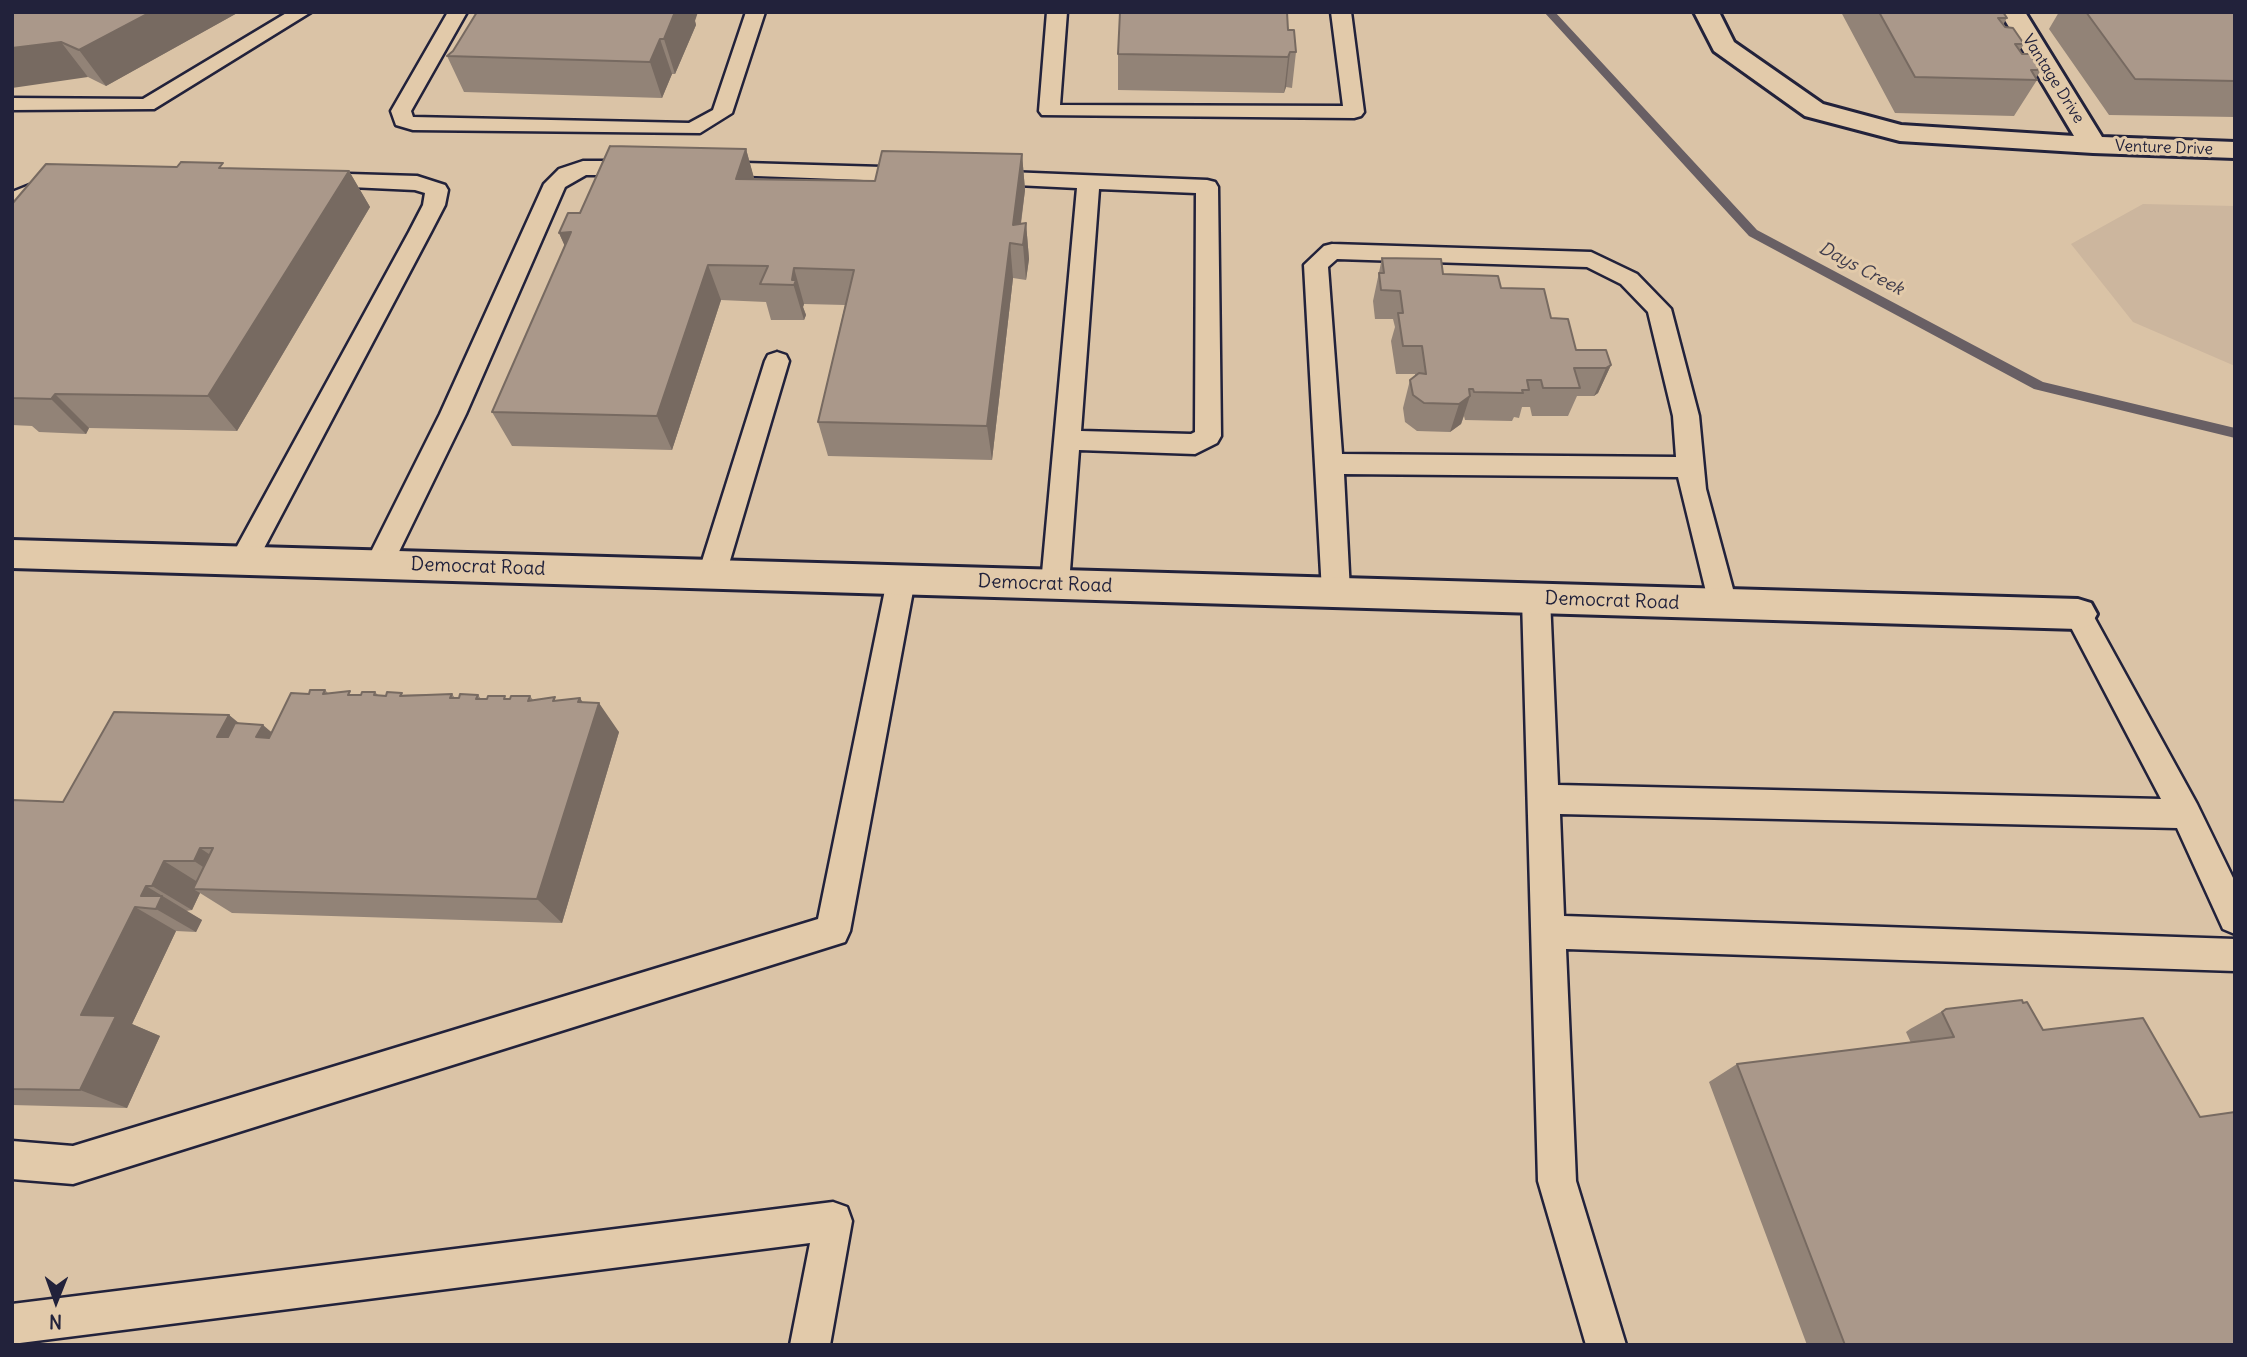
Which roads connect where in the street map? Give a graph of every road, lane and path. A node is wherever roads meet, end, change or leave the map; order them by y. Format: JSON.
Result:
{"nodes":[{"id":1,"x":302,"y":12,"type":"edge"},
{"id":2,"x":458,"y":12,"type":"edge"},
{"id":3,"x":757,"y":12,"type":"edge"},
{"id":4,"x":1057,"y":12,"type":"edge"},
{"id":5,"x":1341,"y":12,"type":"edge"},
{"id":6,"x":1706,"y":12,"type":"edge"},
{"id":7,"x":2012,"y":12,"type":"edge"},
{"id":8,"x":12,"y":104,"type":"edge"},
{"id":9,"x":2094,"y":145,"type":"junction"},
{"id":10,"x":2235,"y":150,"type":"edge"},
{"id":11,"x":661,"y":169,"type":"edge"},
{"id":12,"x":687,"y":169,"type":"edge"},
{"id":13,"x":82,"y":174,"type":"edge"},
{"id":14,"x":291,"y":179,"type":"edge"},
{"id":15,"x":1088,"y":182,"type":"junction"},
{"id":16,"x":12,"y":200,"type":"edge"},
{"id":17,"x":777,"y":361,"type":"dead end"},
{"id":18,"x":1067,"y":440,"type":"junction"},
{"id":19,"x":1330,"y":464,"type":"junction"},
{"id":20,"x":1690,"y":467,"type":"junction"},
{"id":21,"x":12,"y":554,"type":"edge"},
{"id":22,"x":243,"y":561,"type":"junction"},
{"id":23,"x":379,"y":564,"type":"junction"},
{"id":24,"x":712,"y":574,"type":"junction"},
{"id":25,"x":901,"y":580,"type":"junction"},
{"id":26,"x":1055,"y":584,"type":"junction"},
{"id":27,"x":1336,"y":592,"type":"junction"},
{"id":28,"x":1536,"y":598,"type":"junction"},
{"id":29,"x":1723,"y":604,"type":"junction"},
{"id":30,"x":2078,"y":614,"type":"joint"},
{"id":31,"x":1543,"y":799,"type":"junction"},
{"id":32,"x":2186,"y":814,"type":"junction"},
{"id":33,"x":2235,"y":918,"type":"edge"},
{"id":34,"x":1548,"y":932,"type":"junction"},
{"id":35,"x":2235,"y":955,"type":"edge"},
{"id":36,"x":12,"y":1160,"type":"edge"},
{"id":37,"x":12,"y":1324,"type":"edge"},
{"id":38,"x":810,"y":1345,"type":"edge"},
{"id":39,"x":1606,"y":1345,"type":"edge"}],
"edges":[{"from":1,"to":8,"type":"lane"},
{"from":2,"to":3,"type":"lane"},
{"from":4,"to":5,"type":"lane"},
{"from":6,"to":9,"type":"street","name":"Venture Drive"},
{"from":7,"to":9,"type":"street","name":"Vantage Drive"},
{"from":9,"to":10,"type":"street","name":"Venture Drive"},
{"from":11,"to":23,"type":"lane"},
{"from":12,"to":15,"type":"lane"},
{"from":13,"to":16,"type":"lane"},
{"from":14,"to":22,"type":"lane"},
{"from":15,"to":18,"type":"lane"},
{"from":15,"to":18,"type":"lane"},
{"from":17,"to":24,"type":"lane"},
{"from":18,"to":26,"type":"lane"},
{"from":19,"to":20,"type":"lane"},
{"from":19,"to":20,"type":"lane"},
{"from":19,"to":27,"type":"lane"},
{"from":20,"to":29,"type":"lane"},
{"from":21,"to":22,"type":"street","name":"Democrat Road"},
{"from":22,"to":23,"type":"street","name":"Democrat Road"},
{"from":23,"to":24,"type":"street","name":"Democrat Road"},
{"from":24,"to":25,"type":"street","name":"Democrat Road"},
{"from":25,"to":26,"type":"street","name":"Democrat Road"},
{"from":25,"to":36,"type":"lane"},
{"from":26,"to":27,"type":"street","name":"Democrat Road"},
{"from":27,"to":28,"type":"street","name":"Democrat Road"},
{"from":28,"to":29,"type":"street","name":"Democrat Road"},
{"from":28,"to":31,"type":"lane"},
{"from":29,"to":30,"type":"street","name":"Democrat Road"},
{"from":30,"to":32,"type":"lane"},
{"from":31,"to":32,"type":"lane"},
{"from":31,"to":34,"type":"lane"},
{"from":32,"to":33,"type":"lane"},
{"from":34,"to":35,"type":"lane"},
{"from":34,"to":39,"type":"lane"},
{"from":37,"to":38,"type":"lane"}]}
